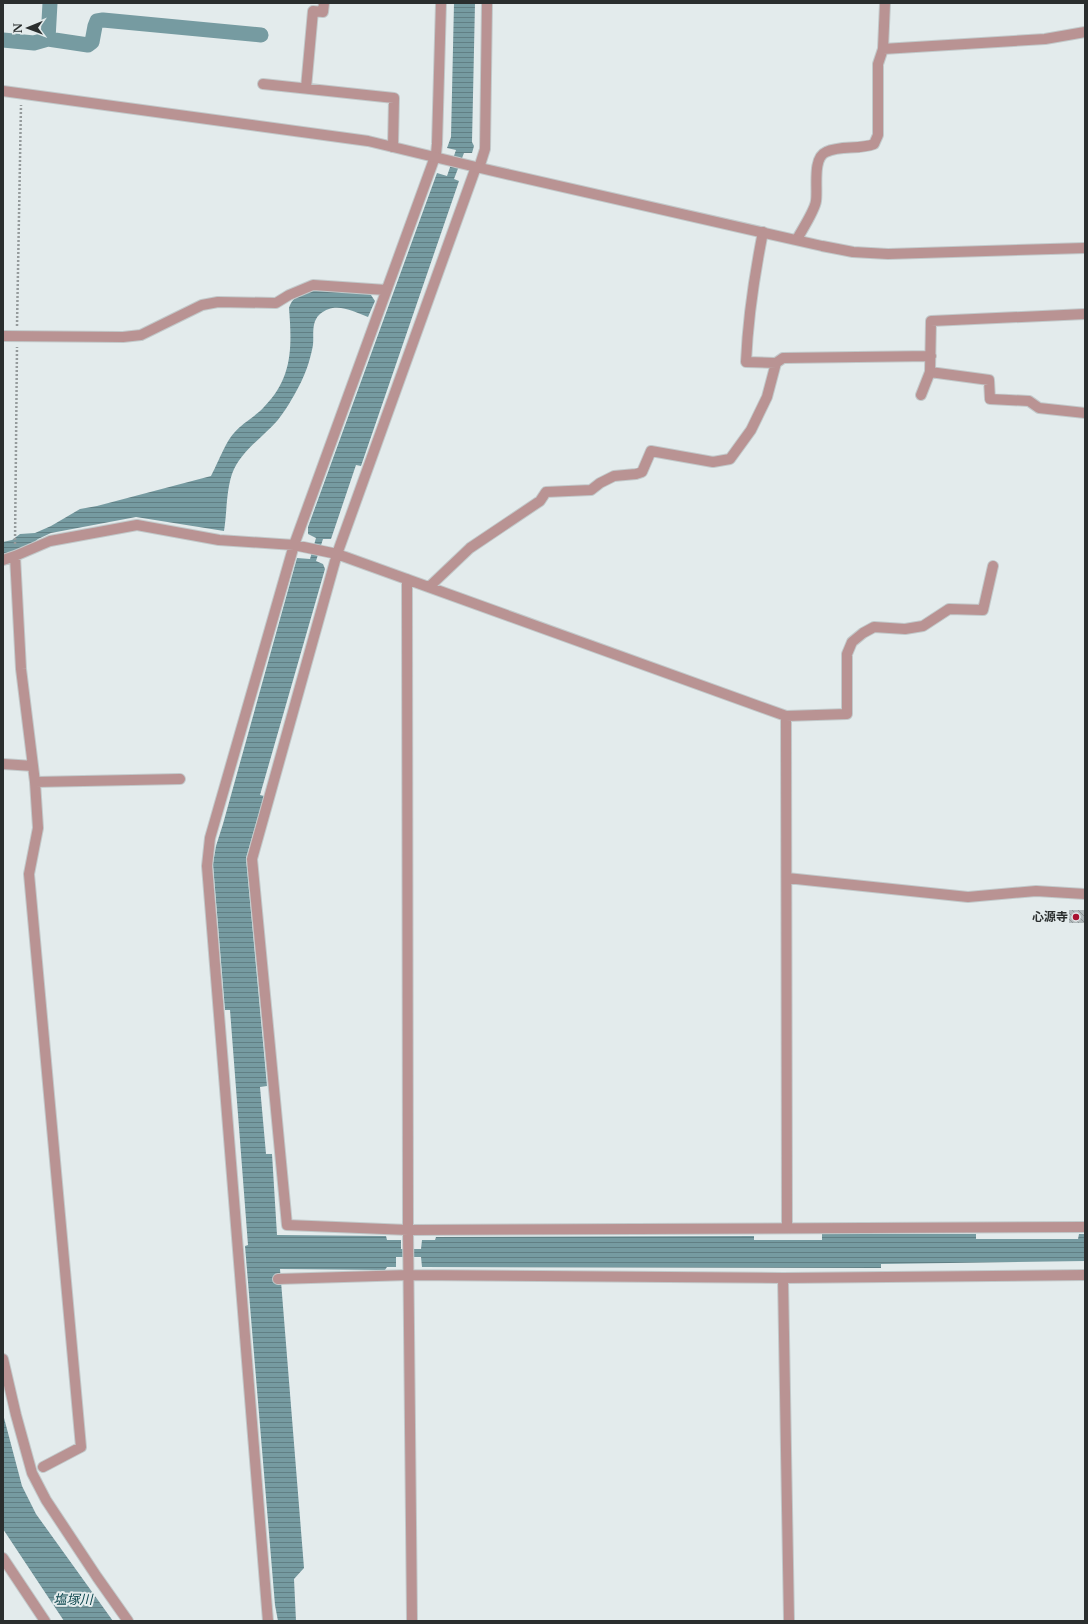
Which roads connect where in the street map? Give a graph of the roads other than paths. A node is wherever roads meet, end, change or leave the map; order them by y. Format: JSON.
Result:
{"nodes":[{"id":1,"x":324,"y":3,"type":"edge"},
{"id":2,"x":441,"y":3,"type":"edge"},
{"id":3,"x":487,"y":3,"type":"edge"},
{"id":4,"x":885,"y":3,"type":"edge"},
{"id":5,"x":1085,"y":32,"type":"edge"},
{"id":6,"x":883,"y":49,"type":"junction"},
{"id":7,"x":263,"y":84,"type":"dead end"},
{"id":8,"x":306,"y":88,"type":"junction"},
{"id":9,"x":3,"y":91,"type":"edge"},
{"id":10,"x":392,"y":146,"type":"junction"},
{"id":11,"x":437,"y":158,"type":"junction"},
{"id":12,"x":478,"y":168,"type":"junction"},
{"id":13,"x":763,"y":232,"type":"junction"},
{"id":14,"x":797,"y":240,"type":"junction"},
{"id":15,"x":1085,"y":248,"type":"edge"},
{"id":16,"x":386,"y":290,"type":"junction"},
{"id":17,"x":1085,"y":314,"type":"edge"},
{"id":18,"x":3,"y":336,"type":"edge"},
{"id":19,"x":931,"y":356,"type":"junction"},
{"id":20,"x":776,"y":363,"type":"junction"},
{"id":21,"x":930,"y":372,"type":"junction"},
{"id":22,"x":921,"y":395,"type":"dead end"},
{"id":23,"x":1085,"y":412,"type":"edge"},
{"id":24,"x":294,"y":545,"type":"junction"},
{"id":25,"x":337,"y":554,"type":"junction"},
{"id":26,"x":15,"y":556,"type":"junction"},
{"id":27,"x":3,"y":560,"type":"edge"},
{"id":28,"x":993,"y":566,"type":"dead end"},
{"id":29,"x":407,"y":579,"type":"junction"},
{"id":30,"x":429,"y":587,"type":"junction"},
{"id":31,"x":786,"y":716,"type":"junction"},
{"id":32,"x":3,"y":764,"type":"edge"},
{"id":33,"x":33,"y":766,"type":"junction"},
{"id":34,"x":180,"y":779,"type":"dead end"},
{"id":35,"x":35,"y":782,"type":"junction"},
{"id":36,"x":787,"y":878,"type":"junction"},
{"id":37,"x":1085,"y":894,"type":"edge"},
{"id":38,"x":1085,"y":1227,"type":"edge"},
{"id":39,"x":787,"y":1228,"type":"junction"},
{"id":40,"x":408,"y":1230,"type":"junction"},
{"id":41,"x":409,"y":1275,"type":"junction"},
{"id":42,"x":1085,"y":1275,"type":"edge"},
{"id":43,"x":783,"y":1278,"type":"junction"},
{"id":44,"x":278,"y":1279,"type":"dead end"},
{"id":45,"x":3,"y":1359,"type":"edge"},
{"id":46,"x":43,"y":1467,"type":"dead end"},
{"id":47,"x":3,"y":1558,"type":"edge"},
{"id":48,"x":45,"y":1621,"type":"edge"},
{"id":49,"x":128,"y":1621,"type":"edge"},
{"id":50,"x":268,"y":1621,"type":"edge"},
{"id":51,"x":412,"y":1621,"type":"edge"},
{"id":52,"x":789,"y":1621,"type":"edge"}],
"edges":[{"from":1,"to":8,"type":"street"},
{"from":2,"to":11,"type":"street"},
{"from":3,"to":12,"type":"street"},
{"from":4,"to":6,"type":"street"},
{"from":5,"to":6,"type":"street"},
{"from":6,"to":14,"type":"street"},
{"from":7,"to":8,"type":"street"},
{"from":8,"to":10,"type":"street"},
{"from":9,"to":10,"type":"street"},
{"from":10,"to":11,"type":"street"},
{"from":11,"to":12,"type":"street"},
{"from":11,"to":16,"type":"street"},
{"from":12,"to":13,"type":"street"},
{"from":12,"to":25,"type":"street"},
{"from":13,"to":14,"type":"street"},
{"from":13,"to":20,"type":"street"},
{"from":14,"to":15,"type":"street"},
{"from":16,"to":18,"type":"street"},
{"from":16,"to":24,"type":"street"},
{"from":17,"to":19,"type":"street"},
{"from":19,"to":20,"type":"street"},
{"from":19,"to":21,"type":"street"},
{"from":20,"to":30,"type":"street"},
{"from":21,"to":22,"type":"street"},
{"from":21,"to":23,"type":"street"},
{"from":24,"to":25,"type":"street"},
{"from":24,"to":26,"type":"street"},
{"from":24,"to":50,"type":"street"},
{"from":25,"to":29,"type":"street"},
{"from":25,"to":40,"type":"street"},
{"from":26,"to":27,"type":"street"},
{"from":26,"to":33,"type":"street"},
{"from":28,"to":31,"type":"street"},
{"from":29,"to":30,"type":"street"},
{"from":29,"to":40,"type":"street"},
{"from":30,"to":31,"type":"street"},
{"from":31,"to":36,"type":"street"},
{"from":32,"to":33,"type":"street"},
{"from":33,"to":35,"type":"street"},
{"from":34,"to":35,"type":"street"},
{"from":35,"to":46,"type":"street"},
{"from":36,"to":37,"type":"street"},
{"from":36,"to":39,"type":"street"},
{"from":38,"to":39,"type":"street"},
{"from":39,"to":40,"type":"street"},
{"from":40,"to":41,"type":"street"},
{"from":41,"to":43,"type":"street"},
{"from":41,"to":44,"type":"street"},
{"from":41,"to":51,"type":"street"},
{"from":42,"to":43,"type":"street"},
{"from":43,"to":52,"type":"street"},
{"from":45,"to":49,"type":"street"},
{"from":47,"to":48,"type":"street"}]}
